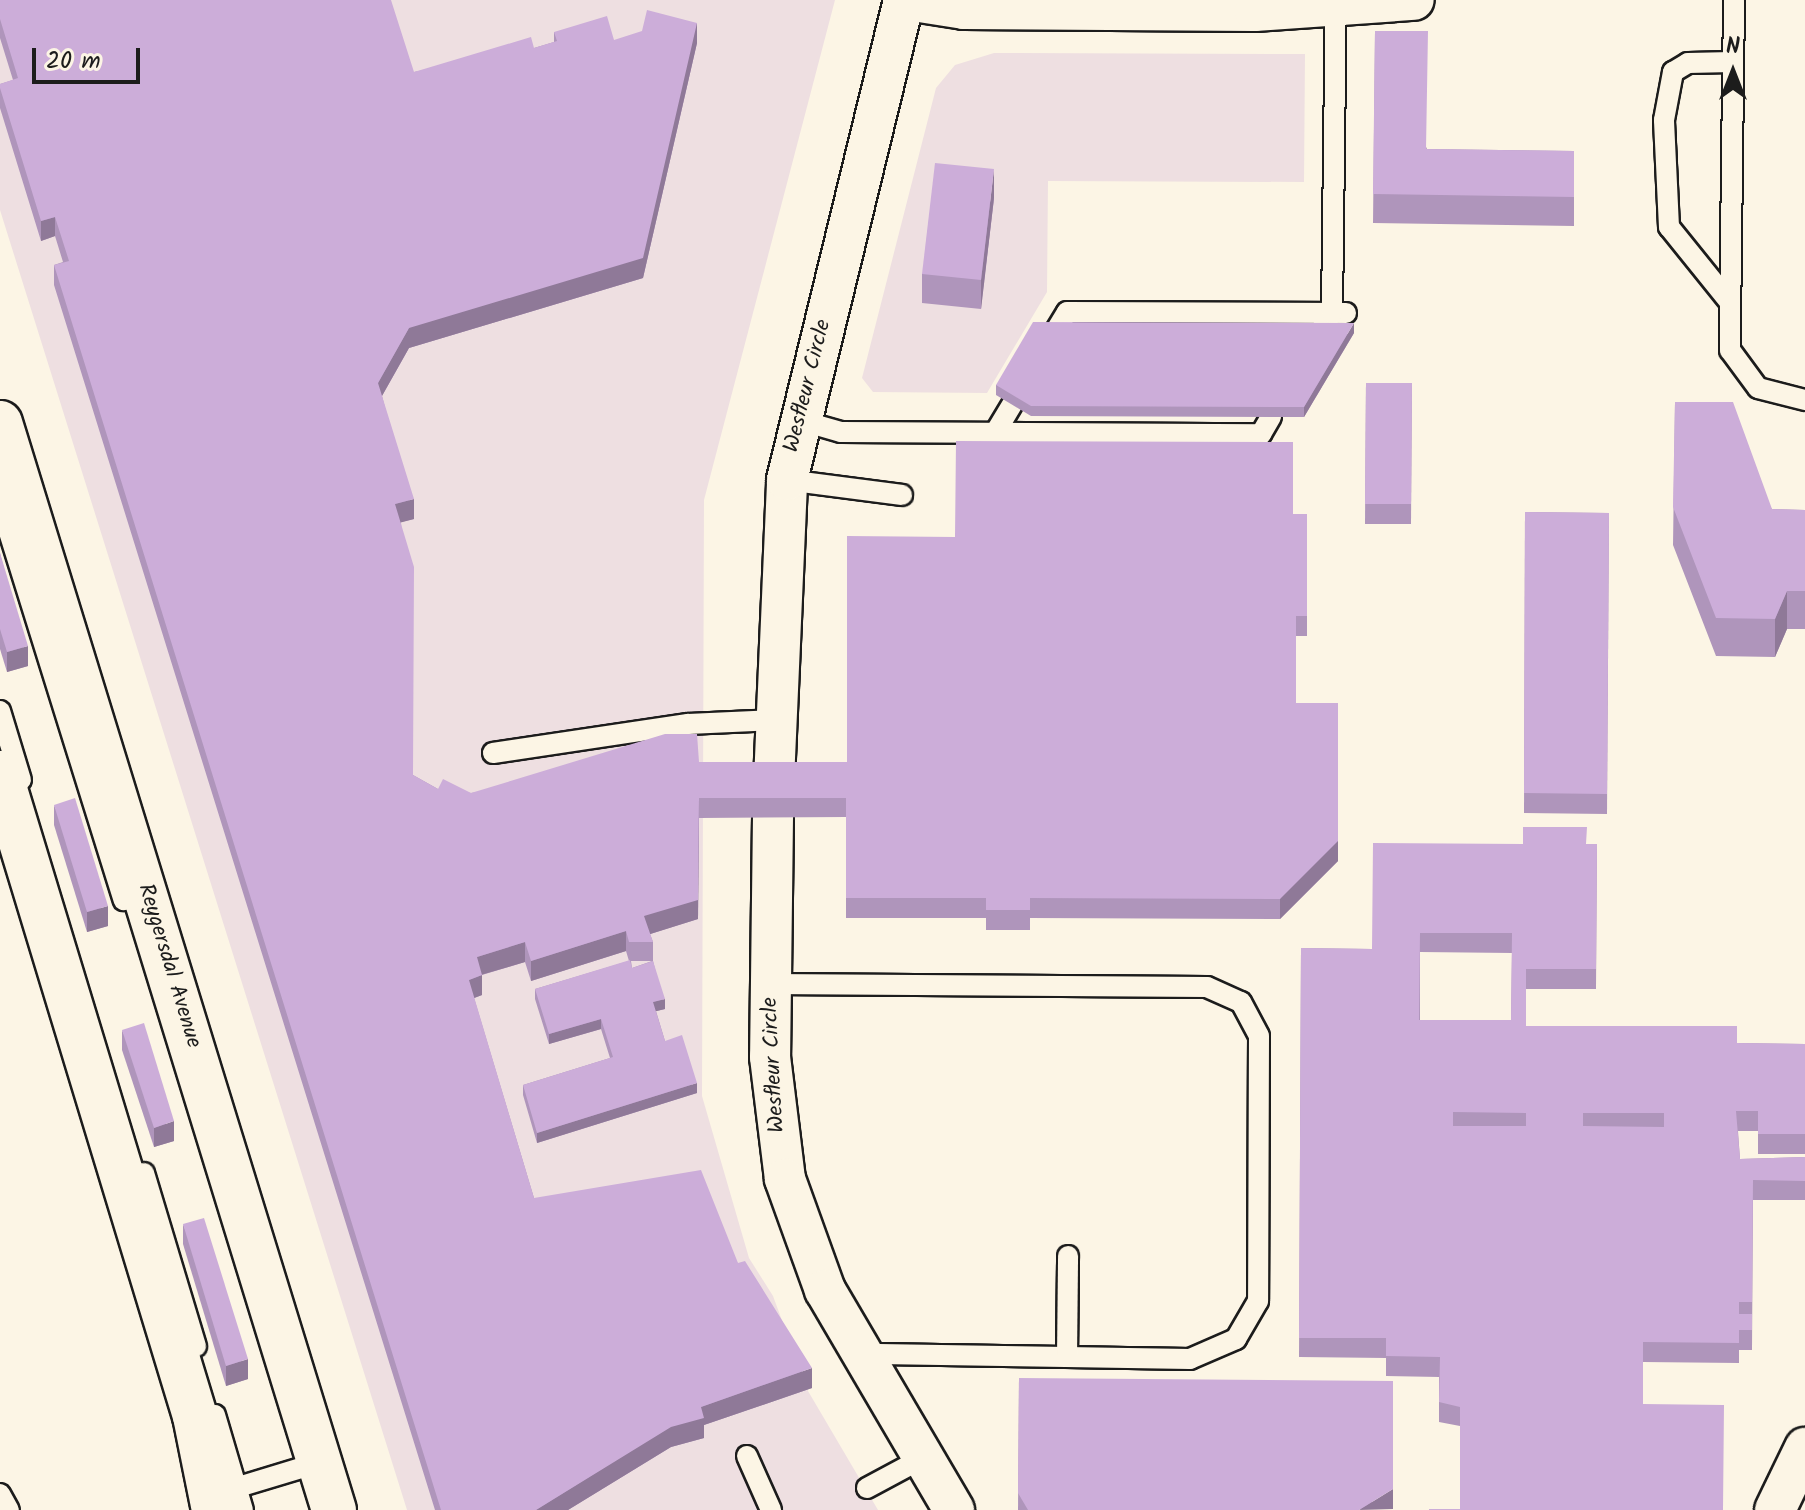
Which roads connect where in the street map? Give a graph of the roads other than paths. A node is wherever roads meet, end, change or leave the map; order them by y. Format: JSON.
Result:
{"nodes":[{"id":1,"x":906,"y":0,"type":"edge"},
{"id":2,"x":1414,"y":0,"type":"edge"},
{"id":3,"x":1734,"y":0,"type":"edge"},
{"id":4,"x":1336,"y":5,"type":"edge"},
{"id":5,"x":1732,"y":62,"type":"junction"},
{"id":6,"x":1728,"y":300,"type":"junction"},
{"id":7,"x":1339,"y":313,"type":"junction"},
{"id":8,"x":1055,"y":332,"type":"edge"},
{"id":9,"x":1319,"y":333,"type":"edge"},
{"id":10,"x":1805,"y":400,"type":"edge"},
{"id":11,"x":1012,"y":405,"type":"edge"},
{"id":12,"x":1271,"y":417,"type":"edge"},
{"id":13,"x":799,"y":420,"type":"junction"},
{"id":14,"x":0,"y":423,"type":"edge"},
{"id":15,"x":995,"y":433,"type":"junction"},
{"id":16,"x":787,"y":480,"type":"junction"},
{"id":17,"x":902,"y":495,"type":"dead end"},
{"id":18,"x":0,"y":503,"type":"edge"},
{"id":19,"x":0,"y":711,"type":"edge"},
{"id":20,"x":776,"y":720,"type":"junction"},
{"id":21,"x":493,"y":753,"type":"dead end"},
{"id":22,"x":0,"y":773,"type":"edge"},
{"id":23,"x":770,"y":984,"type":"junction"},
{"id":24,"x":1068,"y":1256,"type":"dead end"},
{"id":25,"x":863,"y":1354,"type":"junction"},
{"id":26,"x":1067,"y":1357,"type":"junction"},
{"id":27,"x":1805,"y":1448,"type":"edge"},
{"id":28,"x":747,"y":1456,"type":"dead end"},
{"id":29,"x":923,"y":1458,"type":"junction"},
{"id":30,"x":304,"y":1467,"type":"junction"},
{"id":31,"x":867,"y":1488,"type":"dead end"},
{"id":32,"x":0,"y":1494,"type":"edge"},
{"id":33,"x":225,"y":1499,"type":"edge"},
{"id":34,"x":9,"y":1510,"type":"edge"},
{"id":35,"x":243,"y":1510,"type":"edge"},
{"id":36,"x":318,"y":1510,"type":"edge"},
{"id":37,"x":334,"y":1510,"type":"edge"},
{"id":38,"x":771,"y":1510,"type":"edge"},
{"id":39,"x":954,"y":1510,"type":"edge"},
{"id":40,"x":1775,"y":1510,"type":"edge"}],
"edges":[{"from":1,"to":4,"type":"street","name":"Wesfleur Circle"},
{"from":1,"to":13,"type":"street","name":"Wesfleur Circle"},
{"from":2,"to":4,"type":"street","name":"Wesfleur Circle"},
{"from":3,"to":5,"type":"lane"},
{"from":4,"to":7,"type":"lane"},
{"from":5,"to":6,"type":"lane"},
{"from":5,"to":6,"type":"lane"},
{"from":6,"to":10,"type":"lane"},
{"from":7,"to":8,"type":"lane"},
{"from":7,"to":9,"type":"lane"},
{"from":11,"to":15,"type":"lane"},
{"from":12,"to":15,"type":"lane"},
{"from":13,"to":15,"type":"lane"},
{"from":13,"to":16,"type":"street","name":"Wesfleur Circle"},
{"from":14,"to":37,"type":"main road","name":"Reygersdal Avenue"},
{"from":16,"to":17,"type":"lane"},
{"from":16,"to":20,"type":"street","name":"Wesfleur Circle"},
{"from":18,"to":30,"type":"lane"},
{"from":19,"to":33,"type":"lane"},
{"from":20,"to":21,"type":"lane"},
{"from":20,"to":23,"type":"street","name":"Wesfleur Circle"},
{"from":22,"to":33,"type":"main road"},
{"from":23,"to":25,"type":"street","name":"Wesfleur Circle"},
{"from":23,"to":26,"type":"lane"},
{"from":24,"to":26,"type":"lane"},
{"from":25,"to":26,"type":"lane"},
{"from":25,"to":29,"type":"street","name":"Wesfleur Circle"},
{"from":27,"to":40,"type":"street"},
{"from":28,"to":38,"type":"lane"},
{"from":29,"to":31,"type":"lane"},
{"from":29,"to":39,"type":"street","name":"Wesfleur Circle"},
{"from":30,"to":33,"type":"lane"},
{"from":30,"to":36,"type":"lane"},
{"from":32,"to":34,"type":"lane"},
{"from":33,"to":35,"type":"lane"}]}
